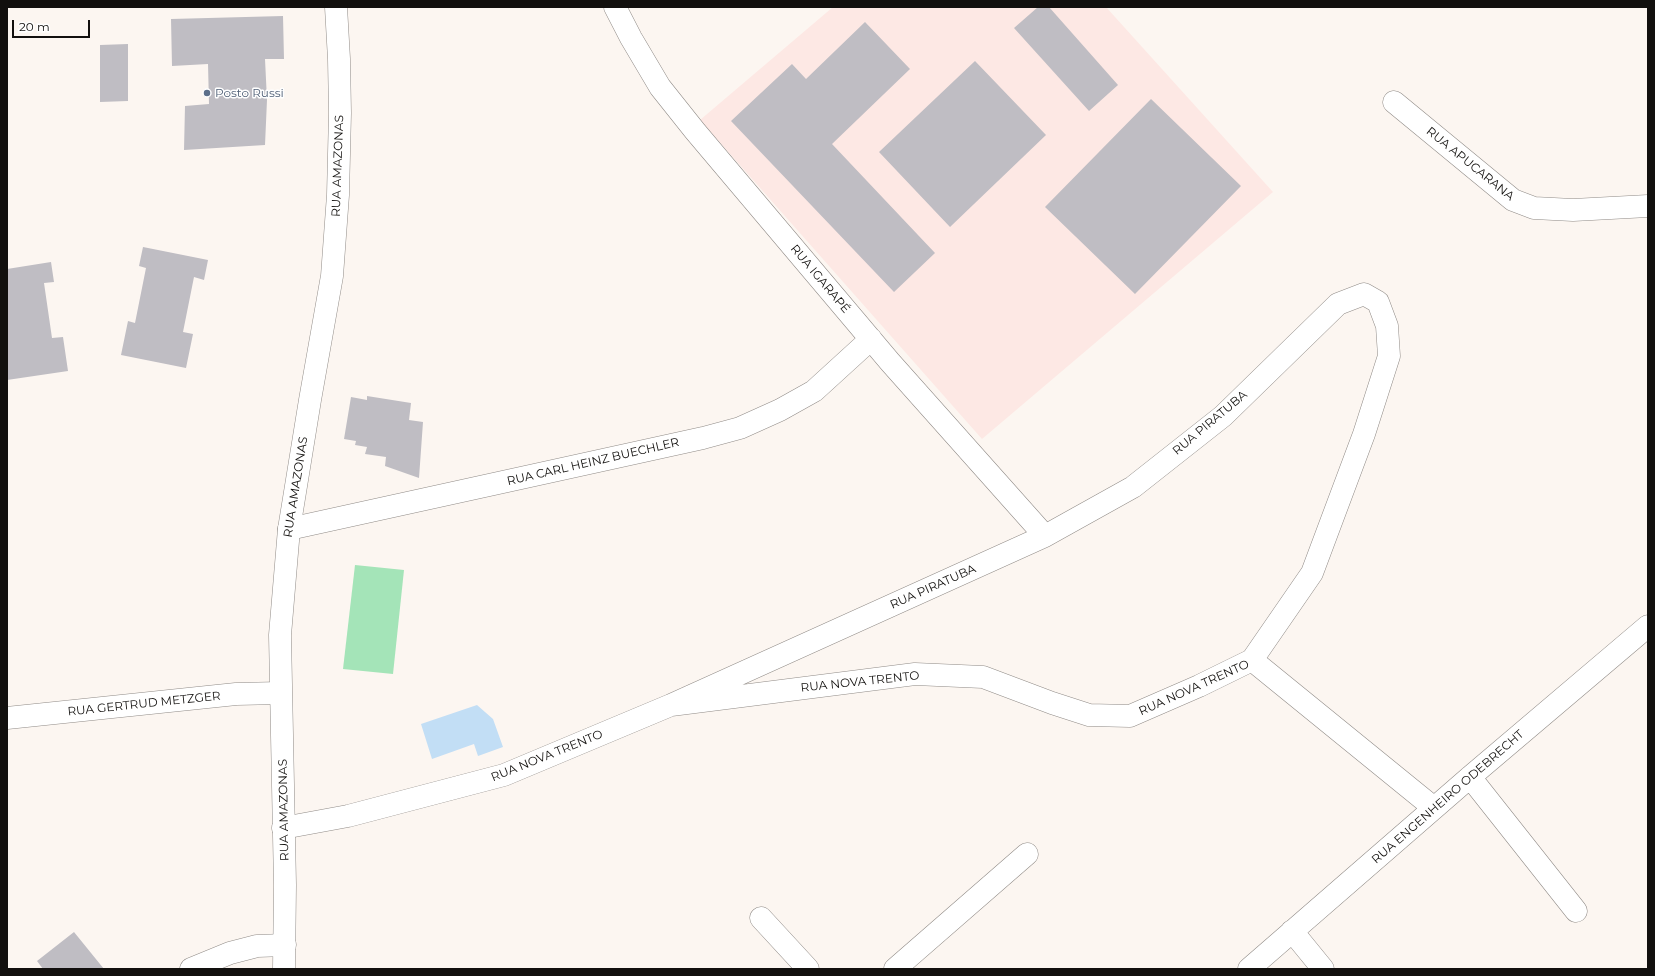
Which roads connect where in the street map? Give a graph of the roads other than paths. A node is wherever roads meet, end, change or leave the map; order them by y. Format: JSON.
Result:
{"nodes":[{"id":1,"x":336,"y":7,"type":"edge"},
{"id":2,"x":615,"y":7,"type":"edge"},
{"id":3,"x":1394,"y":102,"type":"dead end"},
{"id":4,"x":1648,"y":206,"type":"edge"},
{"id":5,"x":871,"y":339,"type":"junction"},
{"id":6,"x":289,"y":529,"type":"junction"},
{"id":7,"x":1045,"y":536,"type":"junction"},
{"id":8,"x":1648,"y":626,"type":"edge"},
{"id":9,"x":1252,"y":660,"type":"junction"},
{"id":10,"x":280,"y":693,"type":"junction"},
{"id":11,"x":671,"y":705,"type":"junction"},
{"id":12,"x":7,"y":718,"type":"edge"},
{"id":13,"x":1470,"y":777,"type":"junction"},
{"id":14,"x":1434,"y":808,"type":"junction"},
{"id":15,"x":283,"y":828,"type":"junction"},
{"id":16,"x":1027,"y":854,"type":"dead end"},
{"id":17,"x":1576,"y":911,"type":"dead end"},
{"id":18,"x":761,"y":918,"type":"dead end"},
{"id":19,"x":1292,"y":931,"type":"junction"},
{"id":20,"x":285,"y":945,"type":"junction"},
{"id":21,"x":191,"y":969,"type":"edge"},
{"id":22,"x":284,"y":969,"type":"edge"},
{"id":23,"x":808,"y":969,"type":"edge"},
{"id":24,"x":895,"y":969,"type":"edge"},
{"id":25,"x":1249,"y":969,"type":"edge"},
{"id":26,"x":1322,"y":969,"type":"edge"}],
"edges":[{"from":1,"to":6,"type":"street","name":"RUA AMAZONAS"},
{"from":2,"to":5,"type":"street","name":"RUA IGARAPÉ"},
{"from":3,"to":4,"type":"street","name":"RUA APUCARANA"},
{"from":5,"to":6,"type":"street","name":"RUA CARL HEINZ BUECHLER"},
{"from":5,"to":7,"type":"street","name":"RUA IGARAPÉ"},
{"from":6,"to":10,"type":"street","name":"RUA AMAZONAS"},
{"from":7,"to":9,"type":"street","name":"RUA PIRATUBA"},
{"from":7,"to":11,"type":"street","name":"RUA PIRATUBA"},
{"from":8,"to":13,"type":"street","name":"RUA ENGENHEIRO ODEBRECHT"},
{"from":9,"to":11,"type":"street","name":"RUA NOVA TRENTO"},
{"from":9,"to":14,"type":"street","name":"RUA NOVA TRENTO"},
{"from":10,"to":12,"type":"street","name":"RUA GERTRUD METZGER"},
{"from":10,"to":15,"type":"street","name":"RUA AMAZONAS"},
{"from":11,"to":15,"type":"street","name":"RUA NOVA TRENTO"},
{"from":13,"to":14,"type":"street","name":"RUA ENGENHEIRO ODEBRECHT"},
{"from":13,"to":17,"type":"street"},
{"from":14,"to":19,"type":"street","name":"RUA ENGENHEIRO ODEBRECHT"},
{"from":15,"to":20,"type":"street","name":"RUA AMAZONAS"},
{"from":16,"to":24,"type":"street"},
{"from":18,"to":23,"type":"street"},
{"from":19,"to":25,"type":"street","name":"RUA ENGENHEIRO ODEBRECHT"},
{"from":19,"to":26,"type":"street"},
{"from":20,"to":21,"type":"street"},
{"from":20,"to":22,"type":"street","name":"RUA AMAZONAS"}]}
